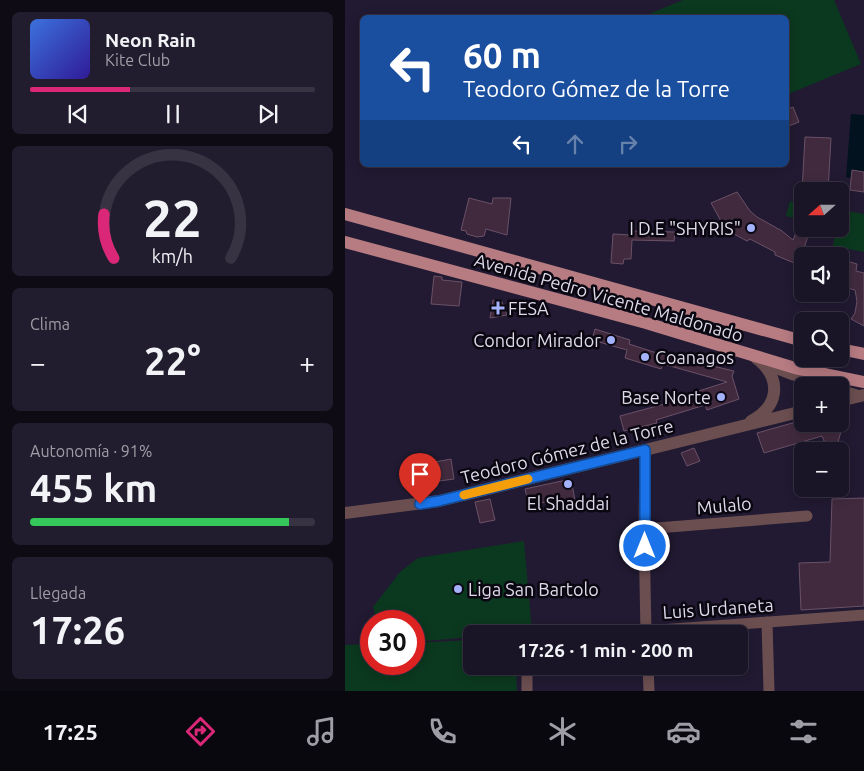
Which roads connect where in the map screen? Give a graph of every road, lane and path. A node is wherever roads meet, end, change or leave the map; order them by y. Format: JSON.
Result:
{"nodes":[{"id":1,"x":345,"y":214,"type":"edge"},
{"id":2,"x":345,"y":242,"type":"edge"},
{"id":3,"x":794,"y":339,"type":"edge"},
{"id":4,"x":849,"y":351,"type":"edge"},
{"id":5,"x":864,"y":354,"type":"edge"},
{"id":6,"x":760,"y":361,"type":"junction"},
{"id":7,"x":797,"y":377,"type":"edge"},
{"id":8,"x":849,"y":390,"type":"edge"},
{"id":9,"x":864,"y":391,"type":"edge"},
{"id":10,"x":849,"y":397,"type":"edge"},
{"id":11,"x":794,"y":413,"type":"edge"},
{"id":12,"x":737,"y":427,"type":"junction"},
{"id":13,"x":645,"y":450,"type":"junction"},
{"id":14,"x":345,"y":513,"type":"edge"},
{"id":15,"x":807,"y":516,"type":"dead end"},
{"id":16,"x":644,"y":529,"type":"junction"},
{"id":17,"x":864,"y":615,"type":"edge"},
{"id":18,"x":767,"y":622,"type":"junction"},
{"id":19,"x":646,"y":625,"type":"edge"},
{"id":20,"x":731,"y":625,"type":"edge"},
{"id":21,"x":527,"y":675,"type":"edge"},
{"id":22,"x":648,"y":675,"type":"edge"},
{"id":23,"x":527,"y":691,"type":"edge"},
{"id":24,"x":649,"y":691,"type":"edge"},
{"id":25,"x":769,"y":691,"type":"edge"}],
"edges":[{"from":1,"to":3,"type":"main road","name":"Avenida Pedro Vicente Maldonado"},
{"from":2,"to":6,"type":"main road","name":"Avenida Pedro Vicente Maldonado"},
{"from":4,"to":5,"type":"main road"},
{"from":6,"to":7,"type":"street"},
{"from":6,"to":9,"type":"main road","name":"Avenida Pedro Vicente Maldonado"},
{"from":6,"to":12,"type":"street","name":"Teodoro Gómez de la Torre"},
{"from":8,"to":9,"type":"street"},
{"from":9,"to":10,"type":"street"},
{"from":11,"to":12,"type":"street","name":"Teodoro Gómez de la Torre"},
{"from":12,"to":13,"type":"street","name":"Teodoro Gómez de la Torre"},
{"from":13,"to":14,"type":"street","name":"Teodoro Gómez de la Torre"},
{"from":13,"to":16,"type":"street"},
{"from":15,"to":16,"type":"street","name":"Mulalo"},
{"from":16,"to":19,"type":"street"},
{"from":17,"to":18,"type":"street","name":"Luis Urdaneta"},
{"from":18,"to":20,"type":"street","name":"Luis Urdaneta"},
{"from":18,"to":25,"type":"street"},
{"from":21,"to":23,"type":"street"},
{"from":22,"to":24,"type":"street"}]}
